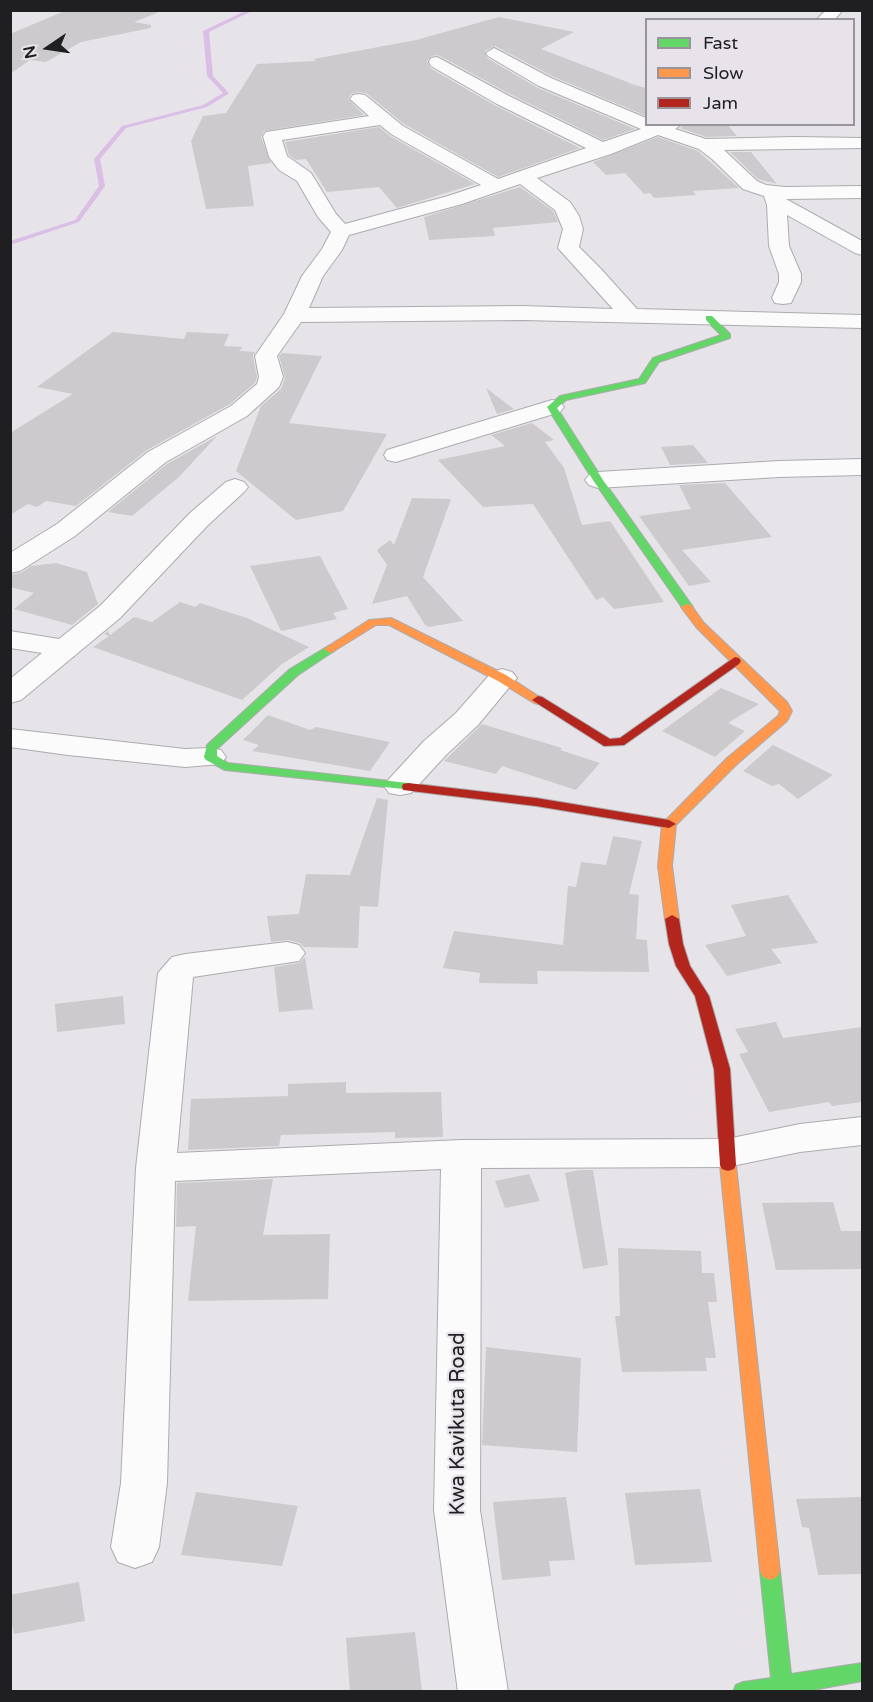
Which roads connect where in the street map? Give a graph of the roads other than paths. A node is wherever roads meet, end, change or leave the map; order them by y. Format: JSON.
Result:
{"nodes":[{"id":1,"x":494,"y":53,"type":"dead end"},
{"id":2,"x":437,"y":62,"type":"dead end"},
{"id":3,"x":359,"y":99,"type":"dead end"},
{"id":4,"x":382,"y":119,"type":"junction"},
{"id":5,"x":645,"y":120,"type":"edge"},
{"id":6,"x":666,"y":128,"type":"edge"},
{"id":7,"x":862,"y":143,"type":"edge"},
{"id":8,"x":705,"y":145,"type":"junction"},
{"id":9,"x":604,"y":150,"type":"junction"},
{"id":10,"x":523,"y":177,"type":"junction"},
{"id":11,"x":497,"y":186,"type":"junction"},
{"id":12,"x":862,"y":192,"type":"edge"},
{"id":13,"x":774,"y":197,"type":"junction"},
{"id":14,"x":341,"y":231,"type":"junction"},
{"id":15,"x":862,"y":249,"type":"edge"},
{"id":16,"x":783,"y":298,"type":"dead end"},
{"id":17,"x":295,"y":315,"type":"junction"},
{"id":18,"x":630,"y":315,"type":"junction"},
{"id":19,"x":709,"y":318,"type":"junction"},
{"id":20,"x":862,"y":322,"type":"edge"},
{"id":21,"x":552,"y":407,"type":"junction"},
{"id":22,"x":396,"y":454,"type":"dead end"},
{"id":23,"x":862,"y":467,"type":"edge"},
{"id":24,"x":598,"y":480,"type":"junction"},
{"id":25,"x":235,"y":487,"type":"dead end"},
{"id":26,"x":10,"y":565,"type":"edge"},
{"id":27,"x":10,"y":639,"type":"edge"},
{"id":28,"x":66,"y":650,"type":"junction"},
{"id":29,"x":735,"y":661,"type":"junction"},
{"id":30,"x":502,"y":678,"type":"junction"},
{"id":31,"x":10,"y":694,"type":"edge"},
{"id":32,"x":10,"y":738,"type":"edge"},
{"id":33,"x":210,"y":757,"type":"junction"},
{"id":34,"x":400,"y":786,"type":"junction"},
{"id":35,"x":669,"y":824,"type":"junction"},
{"id":36,"x":287,"y":952,"type":"dead end"},
{"id":37,"x":862,"y":1131,"type":"edge"},
{"id":38,"x":728,"y":1153,"type":"junction"},
{"id":39,"x":461,"y":1154,"type":"junction"},
{"id":40,"x":156,"y":1168,"type":"junction"},
{"id":41,"x":135,"y":1547,"type":"dead end"},
{"id":42,"x":862,"y":1672,"type":"edge"},
{"id":43,"x":782,"y":1686,"type":"junction"},
{"id":44,"x":483,"y":1692,"type":"edge"},
{"id":45,"x":743,"y":1692,"type":"edge"}],
"edges":[{"from":1,"to":5,"type":"street"},
{"from":2,"to":9,"type":"street"},
{"from":3,"to":4,"type":"street"},
{"from":4,"to":11,"type":"street"},
{"from":4,"to":14,"type":"street"},
{"from":6,"to":8,"type":"street"},
{"from":6,"to":9,"type":"street"},
{"from":7,"to":8,"type":"street"},
{"from":8,"to":13,"type":"street"},
{"from":9,"to":10,"type":"street"},
{"from":10,"to":11,"type":"street"},
{"from":10,"to":18,"type":"street"},
{"from":11,"to":14,"type":"street"},
{"from":12,"to":13,"type":"street"},
{"from":13,"to":15,"type":"street"},
{"from":13,"to":16,"type":"street"},
{"from":14,"to":17,"type":"street"},
{"from":17,"to":18,"type":"street"},
{"from":17,"to":26,"type":"street"},
{"from":18,"to":19,"type":"street"},
{"from":19,"to":20,"type":"street"},
{"from":19,"to":21,"type":"street"},
{"from":21,"to":22,"type":"street"},
{"from":21,"to":24,"type":"street"},
{"from":23,"to":24,"type":"street"},
{"from":24,"to":29,"type":"street"},
{"from":25,"to":28,"type":"street"},
{"from":27,"to":28,"type":"street"},
{"from":28,"to":31,"type":"street"},
{"from":29,"to":30,"type":"street"},
{"from":29,"to":35,"type":"street"},
{"from":30,"to":33,"type":"street"},
{"from":30,"to":34,"type":"street"},
{"from":32,"to":33,"type":"street"},
{"from":33,"to":34,"type":"street"},
{"from":34,"to":35,"type":"street"},
{"from":35,"to":38,"type":"street"},
{"from":36,"to":40,"type":"street"},
{"from":37,"to":38,"type":"street"},
{"from":38,"to":39,"type":"street"},
{"from":38,"to":43,"type":"street"},
{"from":39,"to":40,"type":"street"},
{"from":39,"to":44,"type":"street","name":"Kwa Kavikuta Road"},
{"from":40,"to":41,"type":"street"},
{"from":42,"to":43,"type":"street"},
{"from":43,"to":45,"type":"street"}]}
